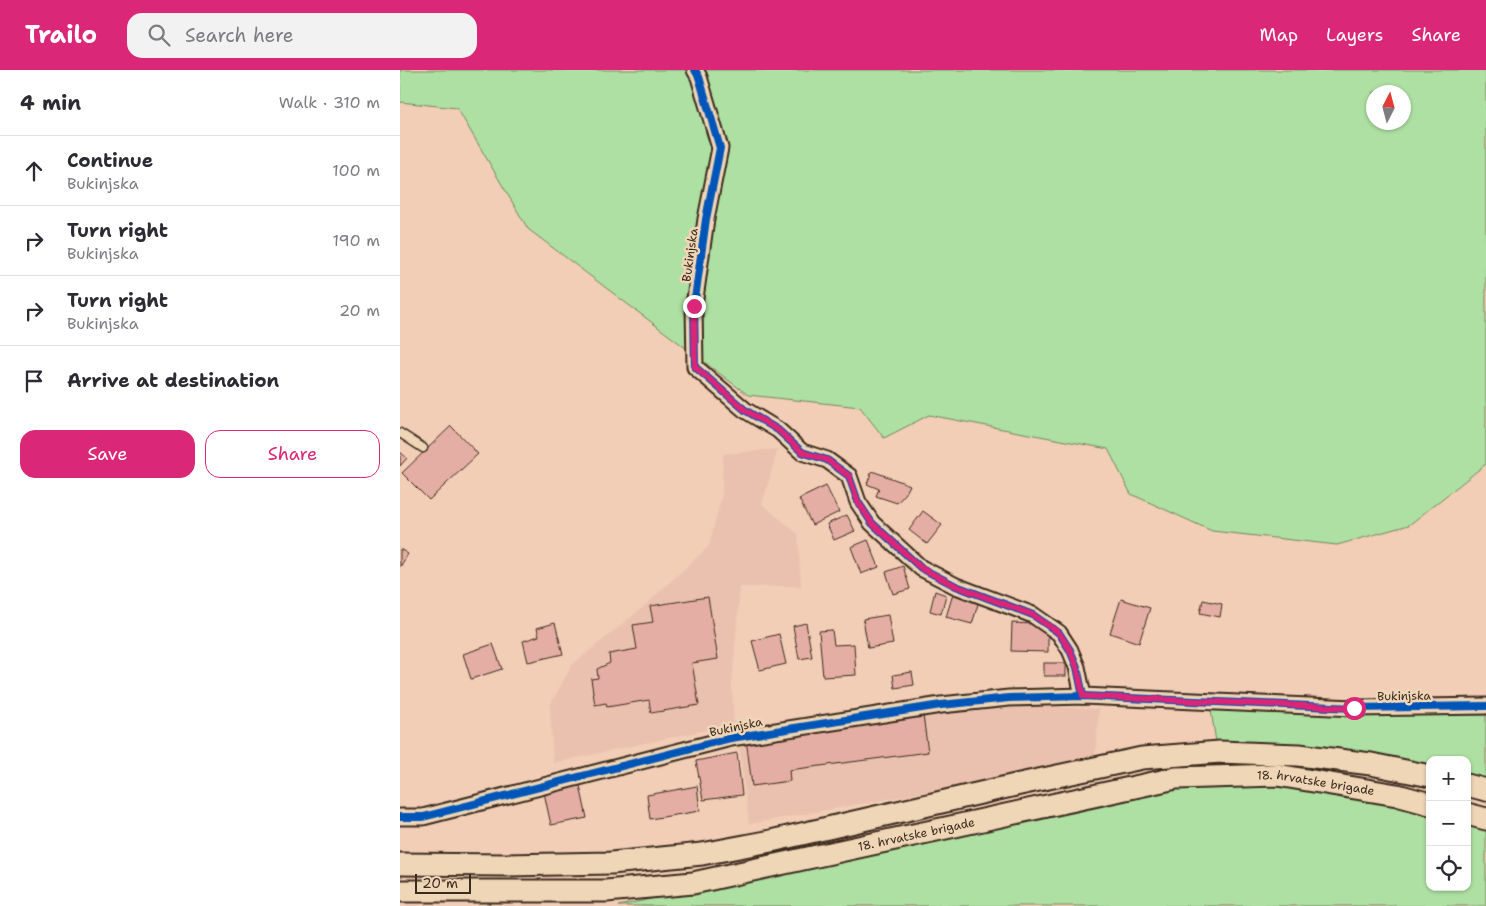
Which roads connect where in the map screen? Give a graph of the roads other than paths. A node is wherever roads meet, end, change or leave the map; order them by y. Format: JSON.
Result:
{"nodes":[{"id":1,"x":695,"y":70,"type":"edge"},
{"id":2,"x":400,"y":432,"type":"edge"},
{"id":3,"x":423,"y":448,"type":"dead end"},
{"id":4,"x":1083,"y":696,"type":"junction"},
{"id":5,"x":1486,"y":706,"type":"edge"},
{"id":6,"x":1426,"y":775,"type":"edge"},
{"id":7,"x":1471,"y":786,"type":"edge"},
{"id":8,"x":1486,"y":790,"type":"edge"},
{"id":9,"x":1426,"y":803,"type":"edge"},
{"id":10,"x":1471,"y":815,"type":"edge"},
{"id":11,"x":400,"y":817,"type":"edge"},
{"id":12,"x":1486,"y":819,"type":"edge"},
{"id":13,"x":400,"y":864,"type":"edge"},
{"id":14,"x":400,"y":891,"type":"edge"}],
"edges":[{"from":1,"to":4,"type":"street","name":"Bukinjska"},
{"from":2,"to":3,"type":"lane"},
{"from":4,"to":5,"type":"street","name":"Bukinjska"},
{"from":4,"to":11,"type":"street","name":"Bukinjska"},
{"from":6,"to":13,"type":"main road","name":"18. hrvatske brigade"},
{"from":7,"to":8,"type":"main road"},
{"from":9,"to":14,"type":"main road","name":"18. hrvatske brigade"},
{"from":10,"to":12,"type":"main road"}]}
